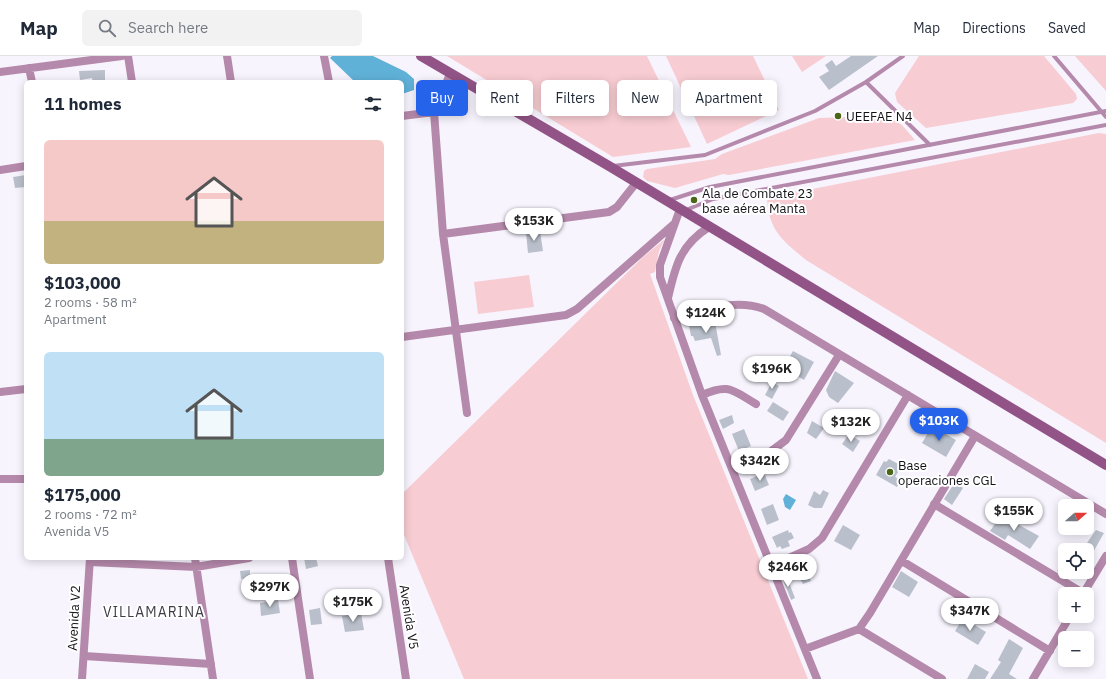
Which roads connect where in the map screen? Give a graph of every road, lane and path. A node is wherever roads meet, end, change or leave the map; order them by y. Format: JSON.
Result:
{"nodes":[{"id":1,"x":122,"y":56,"type":"edge"},
{"id":2,"x":128,"y":56,"type":"edge"},
{"id":3,"x":227,"y":56,"type":"edge"},
{"id":4,"x":324,"y":56,"type":"edge"},
{"id":5,"x":421,"y":56,"type":"edge"},
{"id":6,"x":903,"y":56,"type":"edge"},
{"id":7,"x":1054,"y":56,"type":"edge"},
{"id":8,"x":30,"y":68,"type":"junction"},
{"id":9,"x":0,"y":72,"type":"edge"},
{"id":10,"x":450,"y":74,"type":"junction"},
{"id":11,"x":32,"y":80,"type":"edge"},
{"id":12,"x":132,"y":80,"type":"edge"},
{"id":13,"x":230,"y":80,"type":"edge"},
{"id":14,"x":329,"y":80,"type":"edge"},
{"id":15,"x":447,"y":80,"type":"edge"},
{"id":16,"x":866,"y":82,"type":"junction"},
{"id":17,"x":1104,"y":112,"type":"edge"},
{"id":18,"x":416,"y":114,"type":"edge"},
{"id":19,"x":404,"y":116,"type":"edge"},
{"id":20,"x":434,"y":116,"type":"edge"},
{"id":21,"x":1106,"y":117,"type":"edge"},
{"id":22,"x":1106,"y":125,"type":"edge"},
{"id":23,"x":930,"y":145,"type":"junction"},
{"id":24,"x":24,"y":166,"type":"edge"},
{"id":25,"x":609,"y":166,"type":"junction"},
{"id":26,"x":0,"y":170,"type":"edge"},
{"id":27,"x":636,"y":183,"type":"junction"},
{"id":28,"x":666,"y":201,"type":"junction"},
{"id":29,"x":682,"y":210,"type":"junction"},
{"id":30,"x":674,"y":224,"type":"junction"},
{"id":31,"x":709,"y":227,"type":"junction"},
{"id":32,"x":443,"y":234,"type":"junction"},
{"id":33,"x":667,"y":299,"type":"junction"},
{"id":34,"x":674,"y":318,"type":"junction"},
{"id":35,"x":455,"y":330,"type":"junction"},
{"id":36,"x":404,"y":337,"type":"edge"},
{"id":37,"x":839,"y":355,"type":"junction"},
{"id":38,"x":24,"y":389,"type":"edge"},
{"id":39,"x":0,"y":392,"type":"edge"},
{"id":40,"x":702,"y":395,"type":"junction"},
{"id":41,"x":908,"y":395,"type":"junction"},
{"id":42,"x":756,"y":404,"type":"dead end"},
{"id":43,"x":468,"y":413,"type":"dead end"},
{"id":44,"x":976,"y":436,"type":"junction"},
{"id":45,"x":1106,"y":465,"type":"edge"},
{"id":46,"x":732,"y":468,"type":"junction"},
{"id":47,"x":0,"y":479,"type":"edge"},
{"id":48,"x":24,"y":479,"type":"edge"},
{"id":49,"x":934,"y":504,"type":"junction"},
{"id":50,"x":1106,"y":514,"type":"edge"},
{"id":51,"x":1106,"y":556,"type":"edge"},
{"id":52,"x":90,"y":560,"type":"edge"},
{"id":53,"x":195,"y":560,"type":"edge"},
{"id":54,"x":237,"y":560,"type":"edge"},
{"id":55,"x":292,"y":560,"type":"edge"},
{"id":56,"x":388,"y":560,"type":"edge"},
{"id":57,"x":902,"y":561,"type":"junction"},
{"id":58,"x":771,"y":566,"type":"junction"},
{"id":59,"x":196,"y":567,"type":"junction"},
{"id":60,"x":1071,"y":587,"type":"edge"},
{"id":61,"x":1087,"y":587,"type":"edge"},
{"id":62,"x":1066,"y":623,"type":"edge"},
{"id":63,"x":859,"y":630,"type":"junction"},
{"id":64,"x":805,"y":649,"type":"junction"},
{"id":65,"x":1050,"y":651,"type":"junction"},
{"id":66,"x":84,"y":656,"type":"junction"},
{"id":67,"x":211,"y":664,"type":"junction"},
{"id":68,"x":82,"y":679,"type":"edge"},
{"id":69,"x":213,"y":679,"type":"edge"},
{"id":70,"x":310,"y":679,"type":"edge"},
{"id":71,"x":406,"y":679,"type":"edge"},
{"id":72,"x":817,"y":679,"type":"edge"},
{"id":73,"x":942,"y":679,"type":"edge"},
{"id":74,"x":1033,"y":679,"type":"edge"}],
"edges":[{"from":1,"to":8,"type":"street"},
{"from":2,"to":12,"type":"street"},
{"from":3,"to":13,"type":"street"},
{"from":4,"to":14,"type":"street"},
{"from":5,"to":10,"type":"street"},
{"from":6,"to":16,"type":"lane"},
{"from":7,"to":17,"type":"lane"},
{"from":8,"to":9,"type":"street"},
{"from":8,"to":11,"type":"street"},
{"from":10,"to":15,"type":"street"},
{"from":10,"to":25,"type":"street"},
{"from":16,"to":23,"type":"lane"},
{"from":16,"to":25,"type":"lane"},
{"from":17,"to":21,"type":"lane"},
{"from":17,"to":23,"type":"lane"},
{"from":18,"to":19,"type":"street"},
{"from":20,"to":32,"type":"street"},
{"from":22,"to":29,"type":"lane"},
{"from":23,"to":28,"type":"lane"},
{"from":24,"to":26,"type":"street"},
{"from":25,"to":27,"type":"street"},
{"from":27,"to":28,"type":"street"},
{"from":27,"to":32,"type":"street"},
{"from":28,"to":29,"type":"street"},
{"from":29,"to":30,"type":"street"},
{"from":29,"to":31,"type":"street"},
{"from":30,"to":33,"type":"street"},
{"from":30,"to":35,"type":"street"},
{"from":31,"to":33,"type":"street"},
{"from":31,"to":45,"type":"street"},
{"from":32,"to":35,"type":"street"},
{"from":33,"to":34,"type":"street"},
{"from":34,"to":37,"type":"street"},
{"from":34,"to":40,"type":"street"},
{"from":35,"to":36,"type":"street"},
{"from":35,"to":43,"type":"street"},
{"from":37,"to":41,"type":"street"},
{"from":37,"to":46,"type":"street"},
{"from":38,"to":39,"type":"street"},
{"from":40,"to":42,"type":"street"},
{"from":40,"to":46,"type":"street"},
{"from":41,"to":44,"type":"street"},
{"from":41,"to":58,"type":"street"},
{"from":44,"to":49,"type":"street"},
{"from":44,"to":50,"type":"street"},
{"from":46,"to":58,"type":"street"},
{"from":47,"to":48,"type":"street"},
{"from":49,"to":57,"type":"street"},
{"from":49,"to":60,"type":"street"},
{"from":51,"to":61,"type":"street"},
{"from":52,"to":59,"type":"street"},
{"from":52,"to":66,"type":"street","name":"Avenida V2"},
{"from":53,"to":59,"type":"street"},
{"from":54,"to":59,"type":"street"},
{"from":55,"to":70,"type":"street"},
{"from":56,"to":71,"type":"street","name":"Avenida V5"},
{"from":57,"to":63,"type":"street"},
{"from":57,"to":65,"type":"street"},
{"from":58,"to":64,"type":"street"},
{"from":59,"to":67,"type":"street"},
{"from":62,"to":65,"type":"street"},
{"from":63,"to":64,"type":"street"},
{"from":63,"to":73,"type":"street"},
{"from":64,"to":72,"type":"street"},
{"from":65,"to":74,"type":"street"},
{"from":66,"to":67,"type":"street"},
{"from":66,"to":68,"type":"street","name":"Avenida V2"},
{"from":67,"to":69,"type":"street"}]}
